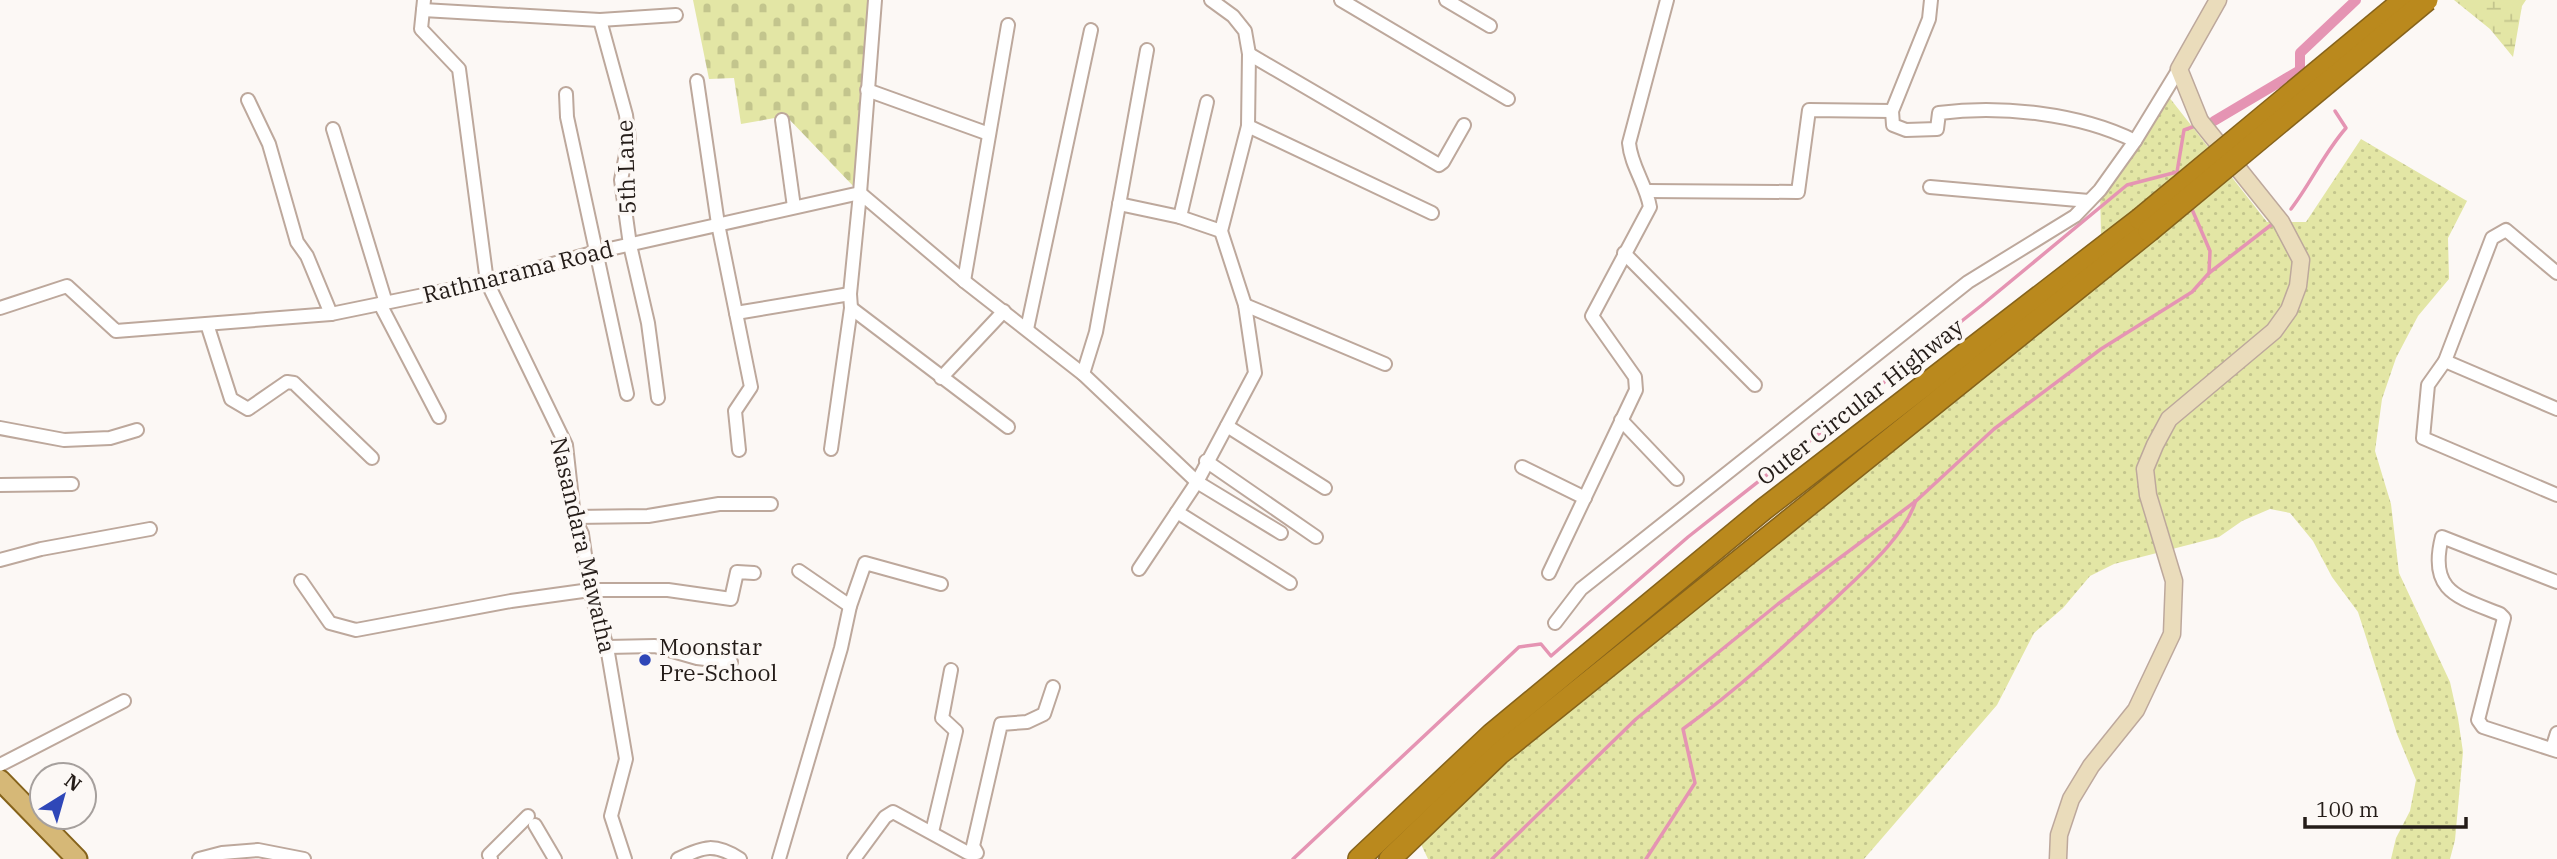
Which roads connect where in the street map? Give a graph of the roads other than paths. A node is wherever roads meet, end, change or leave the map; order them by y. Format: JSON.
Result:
{"nodes":[{"id":1,"x":875,"y":0,"type":"edge"},
{"id":2,"x":1211,"y":0,"type":"edge"},
{"id":3,"x":1341,"y":0,"type":"edge"},
{"id":4,"x":1446,"y":0,"type":"edge"},
{"id":5,"x":1667,"y":0,"type":"edge"},
{"id":6,"x":1931,"y":0,"type":"edge"},
{"id":7,"x":2218,"y":0,"type":"edge"},
{"id":8,"x":2404,"y":0,"type":"edge"},
{"id":9,"x":2427,"y":0,"type":"edge"},
{"id":10,"x":424,"y":5,"type":"edge"},
{"id":11,"x":676,"y":15,"type":"dead end"},
{"id":12,"x":600,"y":20,"type":"junction"},
{"id":13,"x":1008,"y":25,"type":"dead end"},
{"id":14,"x":1490,"y":26,"type":"dead end"},
{"id":15,"x":1091,"y":30,"type":"dead end"},
{"id":16,"x":1147,"y":50,"type":"dead end"},
{"id":17,"x":1249,"y":54,"type":"junction"},
{"id":18,"x":2179,"y":69,"type":"junction"},
{"id":19,"x":697,"y":81,"type":"dead end"},
{"id":20,"x":867,"y":90,"type":"junction"},
{"id":21,"x":566,"y":94,"type":"dead end"},
{"id":22,"x":1508,"y":99,"type":"dead end"},
{"id":23,"x":248,"y":100,"type":"dead end"},
{"id":24,"x":1207,"y":102,"type":"dead end"},
{"id":25,"x":1892,"y":111,"type":"junction"},
{"id":26,"x":782,"y":120,"type":"dead end"},
{"id":27,"x":1464,"y":125,"type":"dead end"},
{"id":28,"x":1248,"y":126,"type":"junction"},
{"id":29,"x":333,"y":129,"type":"dead end"},
{"id":30,"x":989,"y":134,"type":"junction"},
{"id":31,"x":2135,"y":141,"type":"junction"},
{"id":32,"x":1930,"y":187,"type":"dead end"},
{"id":33,"x":1647,"y":191,"type":"junction"},
{"id":34,"x":860,"y":193,"type":"junction"},
{"id":35,"x":2090,"y":201,"type":"junction"},
{"id":36,"x":1119,"y":204,"type":"junction"},
{"id":37,"x":794,"y":208,"type":"junction"},
{"id":38,"x":1432,"y":213,"type":"dead end"},
{"id":39,"x":1180,"y":217,"type":"junction"},
{"id":40,"x":718,"y":225,"type":"junction"},
{"id":41,"x":2144,"y":225,"type":"junction"},
{"id":42,"x":1221,"y":231,"type":"junction"},
{"id":43,"x":630,"y":245,"type":"junction"},
{"id":44,"x":596,"y":252,"type":"junction"},
{"id":45,"x":1624,"y":254,"type":"junction"},
{"id":46,"x":2557,"y":272,"type":"edge"},
{"id":47,"x":964,"y":281,"type":"junction"},
{"id":48,"x":487,"y":282,"type":"junction"},
{"id":49,"x":850,"y":293,"type":"junction"},
{"id":50,"x":383,"y":303,"type":"junction"},
{"id":51,"x":1245,"y":305,"type":"junction"},
{"id":52,"x":0,"y":308,"type":"edge"},
{"id":53,"x":851,"y":308,"type":"junction"},
{"id":54,"x":1004,"y":311,"type":"junction"},
{"id":55,"x":736,"y":313,"type":"junction"},
{"id":56,"x":331,"y":314,"type":"junction"},
{"id":57,"x":207,"y":324,"type":"junction"},
{"id":58,"x":1027,"y":328,"type":"junction"},
{"id":59,"x":2445,"y":361,"type":"junction"},
{"id":60,"x":1385,"y":364,"type":"dead end"},
{"id":61,"x":1083,"y":374,"type":"junction"},
{"id":62,"x":941,"y":378,"type":"junction"},
{"id":63,"x":1755,"y":385,"type":"dead end"},
{"id":64,"x":627,"y":394,"type":"dead end"},
{"id":65,"x":658,"y":398,"type":"dead end"},
{"id":66,"x":2557,"y":409,"type":"edge"},
{"id":67,"x":439,"y":417,"type":"dead end"},
{"id":68,"x":1621,"y":420,"type":"junction"},
{"id":69,"x":1227,"y":426,"type":"junction"},
{"id":70,"x":1008,"y":427,"type":"dead end"},
{"id":71,"x":0,"y":428,"type":"edge"},
{"id":72,"x":137,"y":430,"type":"dead end"},
{"id":73,"x":831,"y":449,"type":"dead end"},
{"id":74,"x":739,"y":450,"type":"dead end"},
{"id":75,"x":372,"y":458,"type":"dead end"},
{"id":76,"x":1206,"y":461,"type":"junction"},
{"id":77,"x":1522,"y":467,"type":"dead end"},
{"id":78,"x":1677,"y":479,"type":"dead end"},
{"id":79,"x":1197,"y":482,"type":"junction"},
{"id":80,"x":72,"y":484,"type":"dead end"},
{"id":81,"x":0,"y":485,"type":"edge"},
{"id":82,"x":1325,"y":488,"type":"dead end"},
{"id":83,"x":2557,"y":495,"type":"edge"},
{"id":84,"x":1585,"y":498,"type":"junction"},
{"id":85,"x":771,"y":505,"type":"dead end"},
{"id":86,"x":1177,"y":512,"type":"junction"},
{"id":87,"x":574,"y":517,"type":"junction"},
{"id":88,"x":150,"y":530,"type":"dead end"},
{"id":89,"x":1281,"y":533,"type":"dead end"},
{"id":90,"x":1316,"y":537,"type":"dead end"},
{"id":91,"x":0,"y":560,"type":"edge"},
{"id":92,"x":1139,"y":569,"type":"dead end"},
{"id":93,"x":799,"y":572,"type":"dead end"},
{"id":94,"x":754,"y":573,"type":"dead end"},
{"id":95,"x":1549,"y":573,"type":"dead end"},
{"id":96,"x":301,"y":581,"type":"dead end"},
{"id":97,"x":2557,"y":582,"type":"edge"},
{"id":98,"x":1290,"y":583,"type":"dead end"},
{"id":99,"x":941,"y":584,"type":"dead end"},
{"id":100,"x":590,"y":590,"type":"junction"},
{"id":101,"x":850,"y":606,"type":"junction"},
{"id":102,"x":1555,"y":623,"type":"dead end"},
{"id":103,"x":607,"y":647,"type":"junction"},
{"id":104,"x":731,"y":662,"type":"dead end"},
{"id":105,"x":951,"y":670,"type":"dead end"},
{"id":106,"x":1053,"y":687,"type":"dead end"},
{"id":107,"x":124,"y":701,"type":"dead end"},
{"id":108,"x":2557,"y":733,"type":"edge"},
{"id":109,"x":2554,"y":750,"type":"edge"},
{"id":110,"x":0,"y":765,"type":"edge"},
{"id":111,"x":0,"y":780,"type":"edge"},
{"id":112,"x":932,"y":832,"type":"junction"},
{"id":113,"x":77,"y":859,"type":"edge"},
{"id":114,"x":199,"y":859,"type":"edge"},
{"id":115,"x":304,"y":859,"type":"edge"},
{"id":116,"x":491,"y":859,"type":"edge"},
{"id":117,"x":555,"y":859,"type":"edge"},
{"id":118,"x":625,"y":859,"type":"edge"},
{"id":119,"x":678,"y":859,"type":"edge"},
{"id":120,"x":740,"y":859,"type":"edge"},
{"id":121,"x":779,"y":859,"type":"edge"},
{"id":122,"x":854,"y":859,"type":"edge"},
{"id":123,"x":1359,"y":859,"type":"edge"},
{"id":124,"x":1390,"y":859,"type":"edge"},
{"id":125,"x":2058,"y":859,"type":"edge"}],
"edges":[{"from":1,"to":20,"type":"street"},
{"from":2,"to":17,"type":"street"},
{"from":3,"to":22,"type":"street"},
{"from":4,"to":14,"type":"street"},
{"from":5,"to":33,"type":"street"},
{"from":6,"to":25,"type":"street"},
{"from":7,"to":18,"type":"street"},
{"from":8,"to":41,"type":"highway","name":"Outer Circular Highway","bridge":true},
{"from":9,"to":41,"type":"highway","name":"Outer Circular Highway","bridge":true},
{"from":10,"to":12,"type":"street"},
{"from":10,"to":48,"type":"street","name":"Nasandara Mawatha"},
{"from":11,"to":12,"type":"street"},
{"from":12,"to":43,"type":"street","name":"5th Lane"},
{"from":13,"to":30,"type":"street"},
{"from":15,"to":58,"type":"street"},
{"from":16,"to":36,"type":"street"},
{"from":17,"to":27,"type":"street"},
{"from":17,"to":28,"type":"street"},
{"from":18,"to":31,"type":"street"},
{"from":18,"to":125,"type":"street"},
{"from":19,"to":40,"type":"street"},
{"from":20,"to":30,"type":"street"},
{"from":20,"to":34,"type":"street"},
{"from":21,"to":44,"type":"street"},
{"from":23,"to":56,"type":"street"},
{"from":24,"to":39,"type":"street"},
{"from":25,"to":31,"type":"street"},
{"from":25,"to":33,"type":"street"},
{"from":26,"to":37,"type":"street"},
{"from":28,"to":38,"type":"street"},
{"from":28,"to":42,"type":"street"},
{"from":29,"to":50,"type":"street"},
{"from":30,"to":47,"type":"street"},
{"from":31,"to":35,"type":"street"},
{"from":32,"to":35,"type":"street"},
{"from":33,"to":45,"type":"street"},
{"from":34,"to":37,"type":"street","name":"Rathnarama Road"},
{"from":34,"to":47,"type":"street"},
{"from":34,"to":49,"type":"street"},
{"from":35,"to":102,"type":"street"},
{"from":36,"to":39,"type":"street"},
{"from":36,"to":61,"type":"street"},
{"from":37,"to":40,"type":"street","name":"Rathnarama Road"},
{"from":39,"to":42,"type":"street"},
{"from":40,"to":43,"type":"street","name":"Rathnarama Road"},
{"from":40,"to":55,"type":"street"},
{"from":41,"to":123,"type":"highway","name":"Outer Circular Highway"},
{"from":41,"to":124,"type":"highway","name":"Outer Circular Highway"},
{"from":42,"to":51,"type":"street"},
{"from":43,"to":44,"type":"street","name":"Rathnarama Road"},
{"from":43,"to":65,"type":"street","name":"5th Lane"},
{"from":44,"to":48,"type":"street","name":"Rathnarama Road"},
{"from":44,"to":64,"type":"street"},
{"from":45,"to":63,"type":"street"},
{"from":45,"to":68,"type":"street"},
{"from":46,"to":59,"type":"street"},
{"from":47,"to":54,"type":"street"},
{"from":48,"to":50,"type":"street","name":"Rathnarama Road"},
{"from":48,"to":87,"type":"street","name":"Nasandara Mawatha"},
{"from":49,"to":53,"type":"street"},
{"from":49,"to":55,"type":"street"},
{"from":50,"to":56,"type":"street","name":"Rathnarama Road"},
{"from":50,"to":67,"type":"street"},
{"from":51,"to":60,"type":"street"},
{"from":51,"to":69,"type":"street"},
{"from":52,"to":57,"type":"street","name":"Rathnarama Road"},
{"from":53,"to":62,"type":"street"},
{"from":53,"to":73,"type":"street"},
{"from":54,"to":58,"type":"street"},
{"from":54,"to":62,"type":"street"},
{"from":55,"to":74,"type":"street"},
{"from":56,"to":57,"type":"street","name":"Rathnarama Road"},
{"from":57,"to":75,"type":"street"},
{"from":58,"to":61,"type":"street"},
{"from":59,"to":66,"type":"street"},
{"from":59,"to":83,"type":"street"},
{"from":61,"to":79,"type":"street"},
{"from":62,"to":70,"type":"street"},
{"from":68,"to":78,"type":"street"},
{"from":68,"to":84,"type":"street"},
{"from":69,"to":76,"type":"street"},
{"from":69,"to":82,"type":"street"},
{"from":71,"to":72,"type":"street"},
{"from":76,"to":79,"type":"street"},
{"from":76,"to":90,"type":"street"},
{"from":77,"to":84,"type":"street"},
{"from":79,"to":86,"type":"street"},
{"from":79,"to":89,"type":"street"},
{"from":80,"to":81,"type":"street"},
{"from":84,"to":95,"type":"street"},
{"from":85,"to":87,"type":"street"},
{"from":86,"to":92,"type":"street"},
{"from":86,"to":98,"type":"street"},
{"from":87,"to":100,"type":"street","name":"Nasandara Mawatha"},
{"from":88,"to":91,"type":"street"},
{"from":93,"to":101,"type":"street"},
{"from":94,"to":100,"type":"street"},
{"from":96,"to":100,"type":"street"},
{"from":97,"to":109,"type":"street"},
{"from":99,"to":101,"type":"street"},
{"from":100,"to":103,"type":"street","name":"Nasandara Mawatha"},
{"from":101,"to":121,"type":"street"},
{"from":103,"to":104,"type":"street"},
{"from":103,"to":118,"type":"street","name":"Nasandara Mawatha"},
{"from":105,"to":112,"type":"street"},
{"from":106,"to":112,"type":"street"},
{"from":107,"to":110,"type":"street"},
{"from":108,"to":109,"type":"street"},
{"from":111,"to":113,"type":"main road"},
{"from":112,"to":122,"type":"street"},
{"from":114,"to":115,"type":"street"},
{"from":116,"to":117,"type":"street"},
{"from":119,"to":120,"type":"street"}]}
